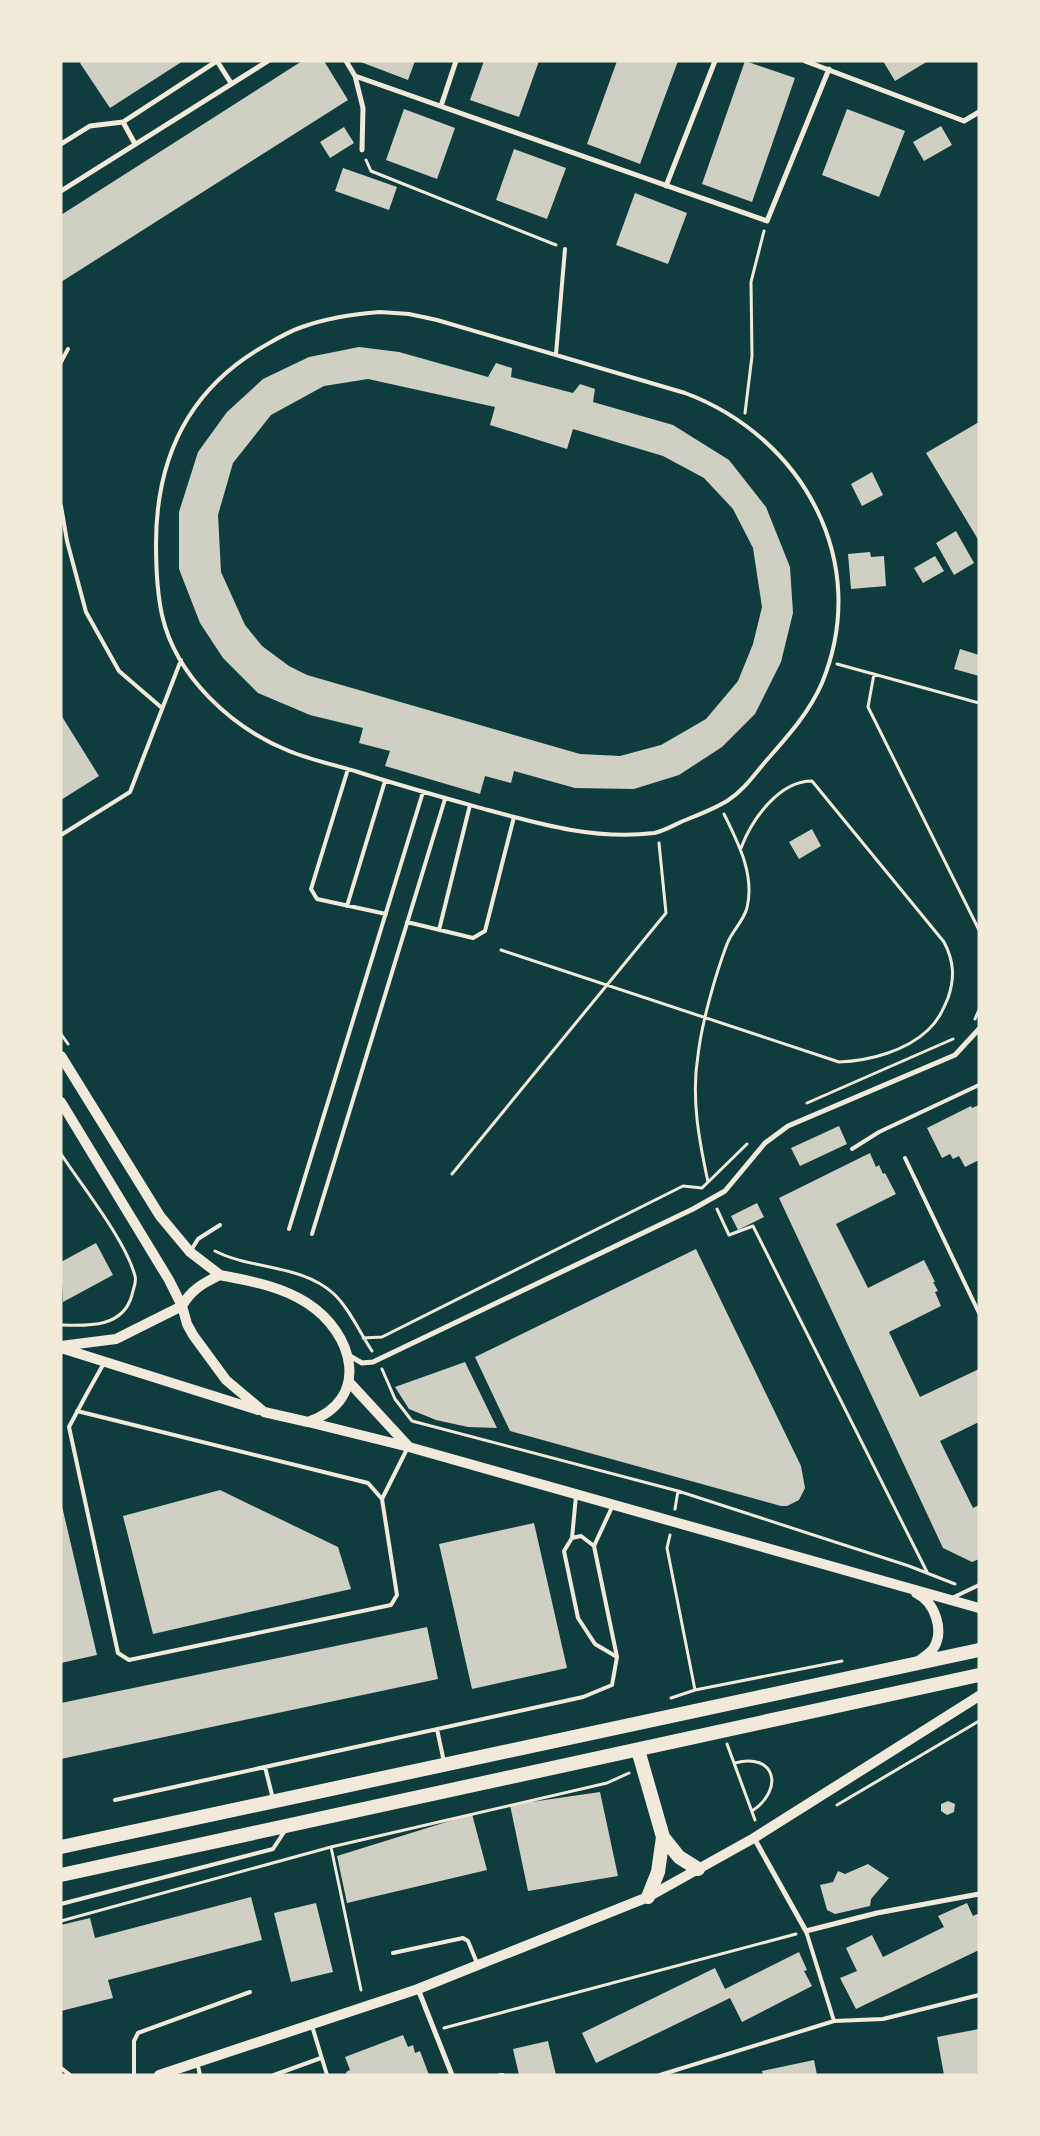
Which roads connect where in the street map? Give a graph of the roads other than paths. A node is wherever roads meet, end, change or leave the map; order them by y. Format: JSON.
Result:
{"nodes":[{"id":1,"x":217,"y":61,"type":"edge"},
{"id":2,"x":268,"y":61,"type":"edge"},
{"id":3,"x":346,"y":61,"type":"edge"},
{"id":4,"x":456,"y":61,"type":"edge"},
{"id":5,"x":715,"y":61,"type":"edge"},
{"id":6,"x":805,"y":61,"type":"edge"},
{"id":7,"x":829,"y":68,"type":"junction"},
{"id":8,"x":355,"y":76,"type":"junction"},
{"id":9,"x":231,"y":83,"type":"junction"},
{"id":10,"x":441,"y":106,"type":"junction"},
{"id":11,"x":979,"y":112,"type":"edge"},
{"id":12,"x":123,"y":122,"type":"junction"},
{"id":13,"x":61,"y":144,"type":"edge"},
{"id":14,"x":135,"y":144,"type":"junction"},
{"id":15,"x":362,"y":150,"type":"road end"},
{"id":16,"x":666,"y":186,"type":"junction"},
{"id":17,"x":61,"y":191,"type":"edge"},
{"id":18,"x":565,"y":249,"type":"road end"},
{"id":19,"x":68,"y":348,"type":"dead end"},
{"id":20,"x":556,"y":354,"type":"junction"},
{"id":21,"x":61,"y":362,"type":"edge"},
{"id":22,"x":61,"y":506,"type":"edge"},
{"id":23,"x":181,"y":660,"type":"junction"},
{"id":24,"x":162,"y":708,"type":"junction"},
{"id":25,"x":348,"y":770,"type":"junction"},
{"id":26,"x":385,"y":781,"type":"junction"},
{"id":27,"x":424,"y":792,"type":"junction"},
{"id":28,"x":445,"y":798,"type":"junction"},
{"id":29,"x":470,"y":805,"type":"junction"},
{"id":30,"x":514,"y":817,"type":"junction"},
{"id":31,"x":61,"y":836,"type":"edge"},
{"id":32,"x":347,"y":906,"type":"junction"},
{"id":33,"x":386,"y":914,"type":"junction"},
{"id":34,"x":407,"y":922,"type":"junction"},
{"id":35,"x":439,"y":930,"type":"junction"},
{"id":36,"x":979,"y":1029,"type":"edge"},
{"id":37,"x":61,"y":1056,"type":"edge"},
{"id":38,"x":979,"y":1085,"type":"edge"},
{"id":39,"x":61,"y":1102,"type":"edge"},
{"id":40,"x":852,"y":1149,"type":"dead end"},
{"id":41,"x":905,"y":1158,"type":"dead end"},
{"id":42,"x":220,"y":1225,"type":"dead end"},
{"id":43,"x":289,"y":1229,"type":"dead end"},
{"id":44,"x":312,"y":1234,"type":"dead end"},
{"id":45,"x":190,"y":1252,"type":"junction"},
{"id":46,"x":220,"y":1275,"type":"junction"},
{"id":47,"x":182,"y":1306,"type":"junction"},
{"id":48,"x":979,"y":1313,"type":"edge"},
{"id":49,"x":61,"y":1347,"type":"edge"},
{"id":50,"x":347,"y":1354,"type":"junction"},
{"id":51,"x":104,"y":1362,"type":"junction"},
{"id":52,"x":349,"y":1382,"type":"junction"},
{"id":53,"x":77,"y":1411,"type":"junction"},
{"id":54,"x":264,"y":1412,"type":"junction"},
{"id":55,"x":308,"y":1422,"type":"junction"},
{"id":56,"x":409,"y":1447,"type":"junction"},
{"id":57,"x":576,"y":1494,"type":"junction"},
{"id":58,"x":382,"y":1499,"type":"junction"},
{"id":59,"x":613,"y":1505,"type":"junction"},
{"id":60,"x":572,"y":1538,"type":"junction"},
{"id":61,"x":594,"y":1546,"type":"junction"},
{"id":62,"x":979,"y":1586,"type":"edge"},
{"id":63,"x":911,"y":1590,"type":"junction"},
{"id":64,"x":950,"y":1599,"type":"junction"},
{"id":65,"x":979,"y":1608,"type":"edge"},
{"id":66,"x":979,"y":1650,"type":"edge"},
{"id":67,"x":617,"y":1657,"type":"junction"},
{"id":68,"x":916,"y":1663,"type":"junction"},
{"id":69,"x":979,"y":1675,"type":"edge"},
{"id":70,"x":979,"y":1696,"type":"edge"},
{"id":71,"x":437,"y":1729,"type":"junction"},
{"id":72,"x":638,"y":1750,"type":"junction"},
{"id":73,"x":445,"y":1764,"type":"junction"},
{"id":74,"x":265,"y":1767,"type":"junction"},
{"id":75,"x":115,"y":1800,"type":"dead end"},
{"id":76,"x":273,"y":1801,"type":"junction"},
{"id":77,"x":289,"y":1825,"type":"junction"},
{"id":78,"x":662,"y":1836,"type":"junction"},
{"id":79,"x":754,"y":1838,"type":"junction"},
{"id":80,"x":61,"y":1847,"type":"edge"},
{"id":81,"x":698,"y":1869,"type":"junction"},
{"id":82,"x":61,"y":1875,"type":"edge"},
{"id":83,"x":979,"y":1894,"type":"edge"},
{"id":84,"x":648,"y":1898,"type":"junction"},
{"id":85,"x":61,"y":1904,"type":"edge"},
{"id":86,"x":806,"y":1931,"type":"junction"},
{"id":87,"x":393,"y":1953,"type":"dead end"},
{"id":88,"x":478,"y":1965,"type":"junction"},
{"id":89,"x":418,"y":1989,"type":"junction"},
{"id":90,"x":250,"y":1992,"type":"dead end"},
{"id":91,"x":979,"y":1995,"type":"edge"},
{"id":92,"x":834,"y":2021,"type":"junction"},
{"id":93,"x":312,"y":2024,"type":"junction"},
{"id":94,"x":321,"y":2058,"type":"junction"},
{"id":95,"x":196,"y":2062,"type":"junction"},
{"id":96,"x":61,"y":2068,"type":"edge"},
{"id":97,"x":70,"y":2075,"type":"edge"},
{"id":98,"x":134,"y":2075,"type":"edge"},
{"id":99,"x":159,"y":2075,"type":"edge"},
{"id":100,"x":200,"y":2075,"type":"edge"},
{"id":101,"x":274,"y":2075,"type":"edge"},
{"id":102,"x":327,"y":2075,"type":"edge"},
{"id":103,"x":452,"y":2075,"type":"edge"},
{"id":104,"x":660,"y":2075,"type":"edge"}],
"edges":[{"from":1,"to":9,"type":"street"},
{"from":1,"to":12,"type":"street"},
{"from":2,"to":9,"type":"street"},
{"from":3,"to":8,"type":"street"},
{"from":4,"to":10,"type":"street"},
{"from":5,"to":16,"type":"street"},
{"from":6,"to":7,"type":"street"},
{"from":7,"to":11,"type":"street"},
{"from":7,"to":16,"type":"street"},
{"from":8,"to":10,"type":"street"},
{"from":8,"to":15,"type":"street"},
{"from":9,"to":14,"type":"street"},
{"from":10,"to":16,"type":"street"},
{"from":12,"to":13,"type":"street"},
{"from":12,"to":14,"type":"street"},
{"from":14,"to":17,"type":"street"},
{"from":18,"to":20,"type":"lane"},
{"from":19,"to":21,"type":"lane"},
{"from":20,"to":23,"type":"lane"},
{"from":20,"to":30,"type":"lane"},
{"from":22,"to":24,"type":"lane"},
{"from":23,"to":24,"type":"lane"},
{"from":23,"to":25,"type":"lane"},
{"from":24,"to":31,"type":"lane"},
{"from":25,"to":26,"type":"lane"},
{"from":25,"to":32,"type":"lane"},
{"from":26,"to":27,"type":"lane"},
{"from":26,"to":32,"type":"lane"},
{"from":27,"to":28,"type":"lane"},
{"from":27,"to":33,"type":"lane"},
{"from":28,"to":29,"type":"lane"},
{"from":28,"to":34,"type":"lane"},
{"from":29,"to":30,"type":"lane"},
{"from":29,"to":35,"type":"lane"},
{"from":30,"to":35,"type":"lane"},
{"from":32,"to":33,"type":"lane"},
{"from":33,"to":43,"type":"lane"},
{"from":34,"to":35,"type":"lane"},
{"from":34,"to":44,"type":"lane"},
{"from":36,"to":50,"type":"street"},
{"from":37,"to":45,"type":"main road"},
{"from":38,"to":40,"type":"lane"},
{"from":39,"to":47,"type":"main road"},
{"from":41,"to":48,"type":"lane"},
{"from":42,"to":45,"type":"lane"},
{"from":45,"to":46,"type":"main road"},
{"from":46,"to":47,"type":"main road"},
{"from":46,"to":50,"type":"main road"},
{"from":47,"to":49,"type":"main road"},
{"from":47,"to":54,"type":"main road"},
{"from":49,"to":51,"type":"main road"},
{"from":50,"to":52,"type":"main road"},
{"from":51,"to":53,"type":"lane"},
{"from":51,"to":54,"type":"main road"},
{"from":52,"to":55,"type":"main road"},
{"from":52,"to":56,"type":"main road"},
{"from":53,"to":58,"type":"lane"},
{"from":53,"to":58,"type":"lane"},
{"from":54,"to":55,"type":"main road"},
{"from":55,"to":56,"type":"main road"},
{"from":56,"to":57,"type":"main road"},
{"from":56,"to":58,"type":"lane"},
{"from":57,"to":59,"type":"main road"},
{"from":57,"to":60,"type":"lane"},
{"from":59,"to":61,"type":"lane"},
{"from":59,"to":63,"type":"main road"},
{"from":60,"to":61,"type":"lane"},
{"from":60,"to":67,"type":"lane"},
{"from":61,"to":67,"type":"lane"},
{"from":62,"to":64,"type":"lane"},
{"from":63,"to":64,"type":"main road"},
{"from":63,"to":68,"type":"main road"},
{"from":64,"to":65,"type":"main road"},
{"from":66,"to":68,"type":"highway"},
{"from":67,"to":71,"type":"lane"},
{"from":68,"to":73,"type":"highway"},
{"from":69,"to":72,"type":"highway"},
{"from":70,"to":79,"type":"main road"},
{"from":71,"to":73,"type":"lane"},
{"from":71,"to":74,"type":"lane"},
{"from":72,"to":77,"type":"highway"},
{"from":72,"to":78,"type":"highway"},
{"from":73,"to":76,"type":"highway"},
{"from":74,"to":75,"type":"lane"},
{"from":74,"to":76,"type":"lane"},
{"from":76,"to":80,"type":"highway"},
{"from":77,"to":82,"type":"highway"},
{"from":77,"to":85,"type":"lane"},
{"from":78,"to":81,"type":"highway"},
{"from":78,"to":84,"type":"highway"},
{"from":79,"to":81,"type":"main road"},
{"from":79,"to":86,"type":"street"},
{"from":81,"to":84,"type":"main road"},
{"from":83,"to":86,"type":"street"},
{"from":84,"to":88,"type":"main road"},
{"from":86,"to":92,"type":"lane"},
{"from":87,"to":88,"type":"lane"},
{"from":88,"to":89,"type":"main road"},
{"from":89,"to":93,"type":"main road"},
{"from":89,"to":103,"type":"street"},
{"from":90,"to":98,"type":"lane"},
{"from":91,"to":92,"type":"lane"},
{"from":92,"to":104,"type":"lane"},
{"from":93,"to":94,"type":"lane"},
{"from":93,"to":95,"type":"main road"},
{"from":94,"to":101,"type":"lane"},
{"from":94,"to":102,"type":"lane"},
{"from":95,"to":99,"type":"main road"},
{"from":95,"to":100,"type":"lane"},
{"from":96,"to":97,"type":"lane"}]}
